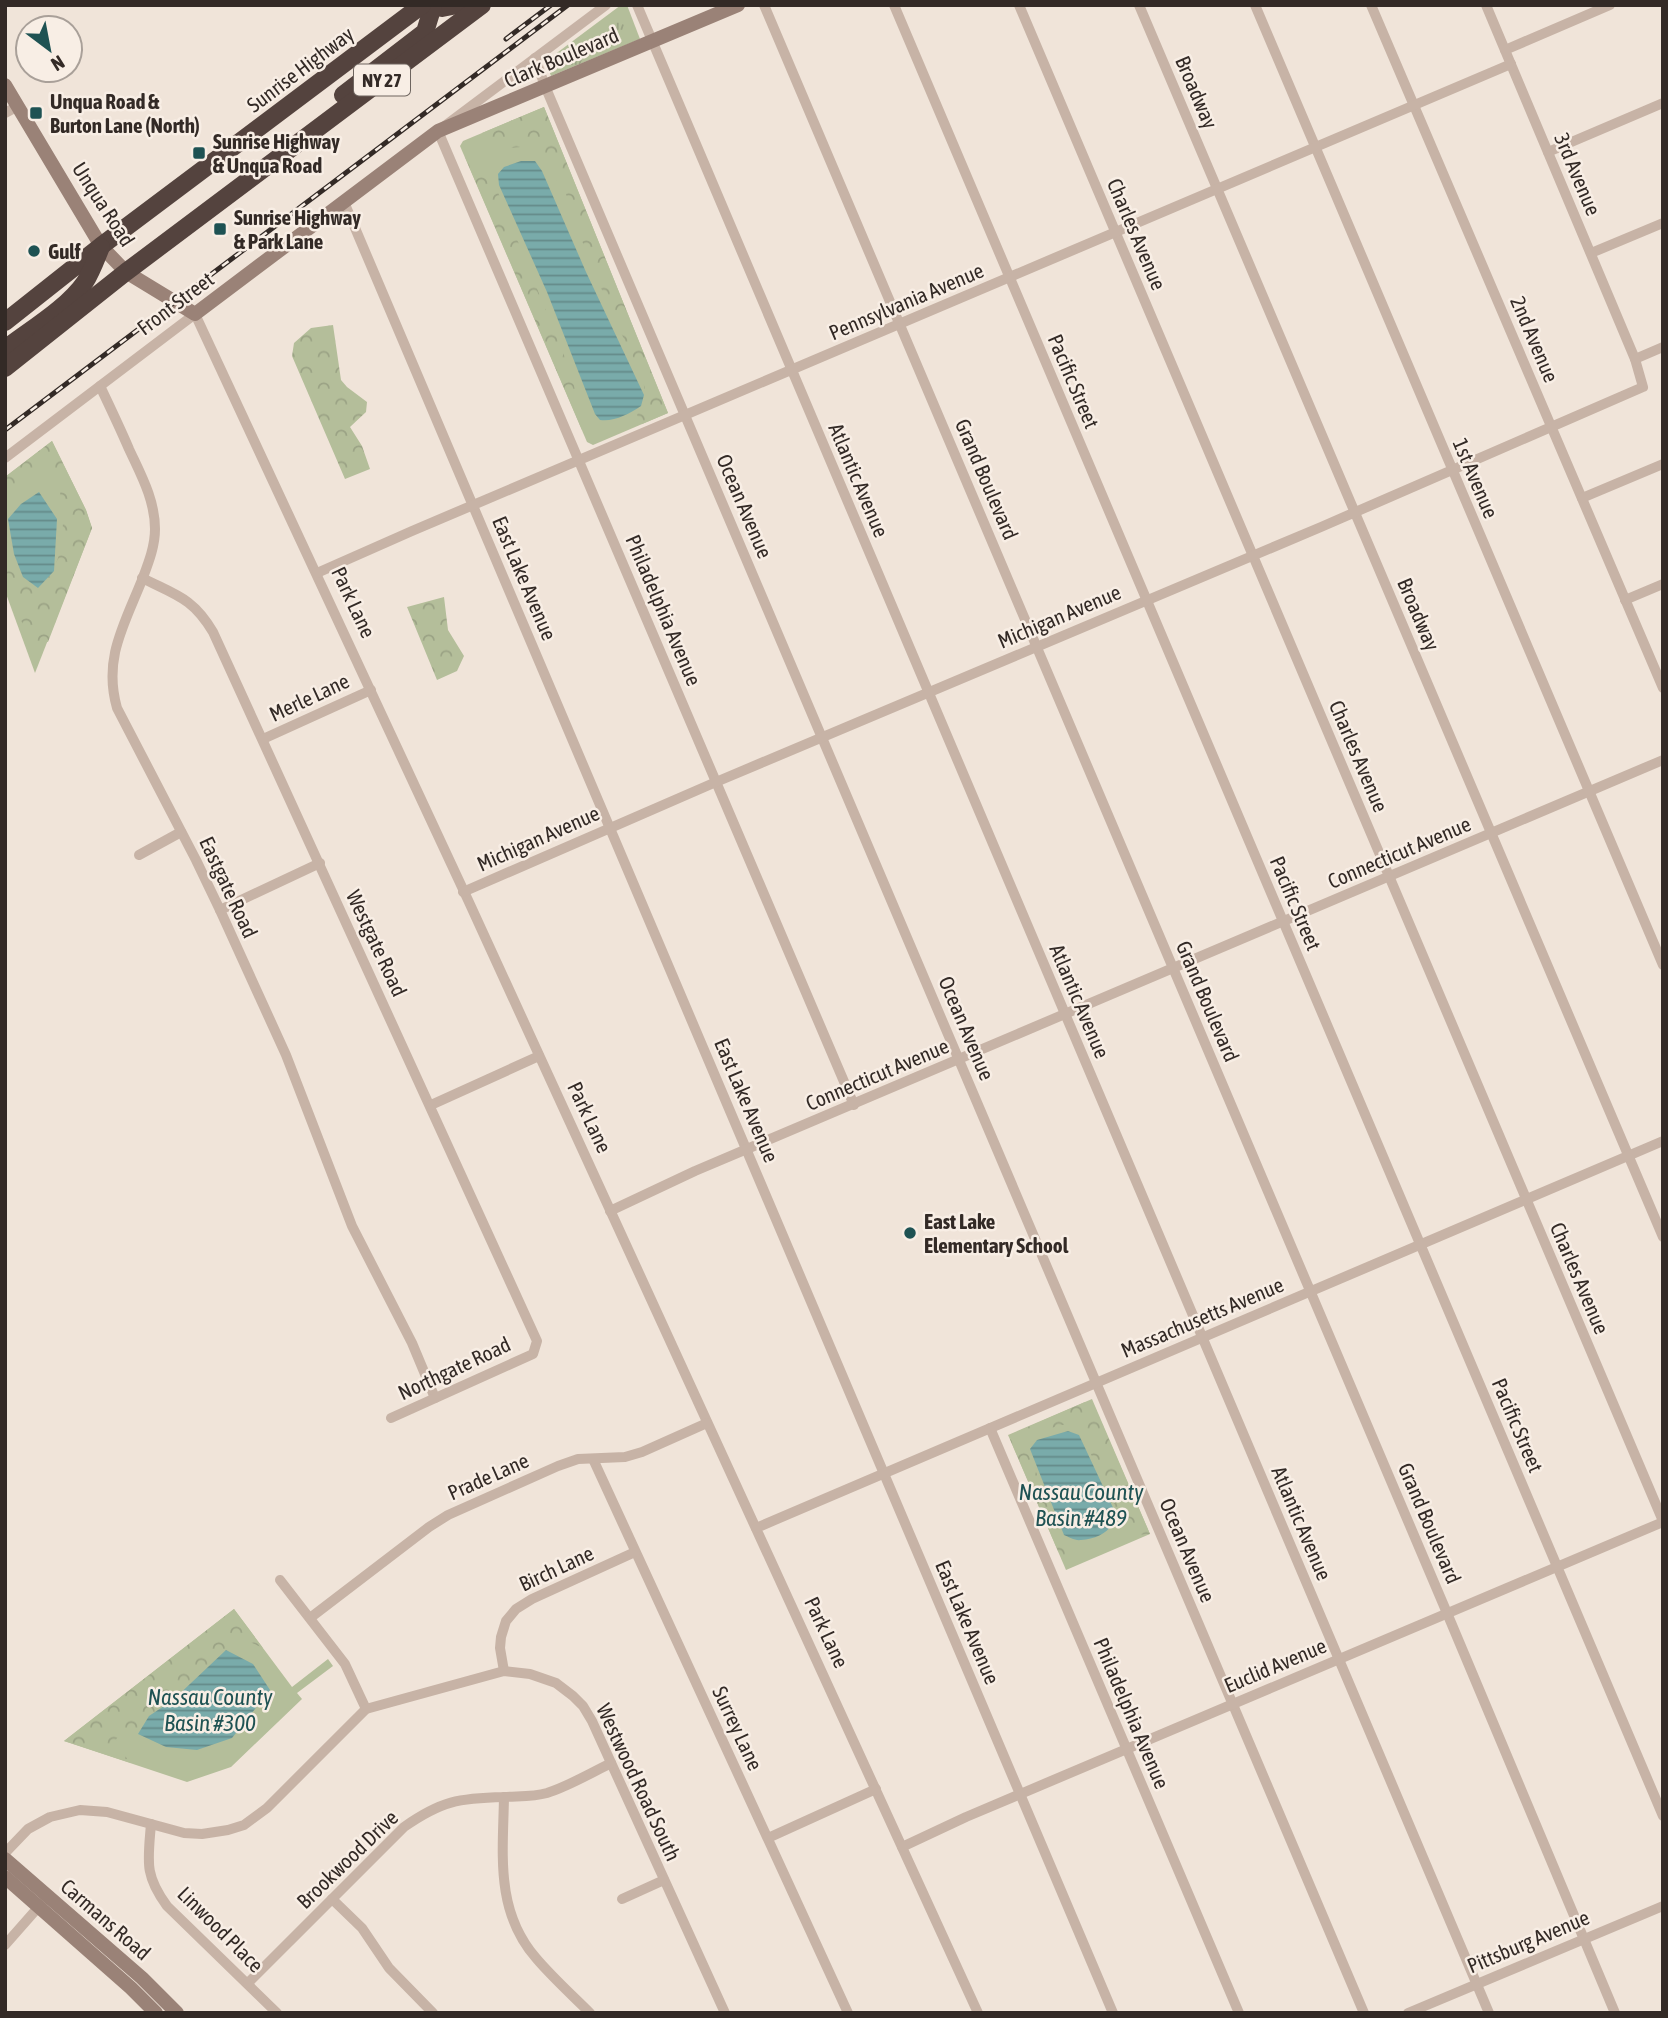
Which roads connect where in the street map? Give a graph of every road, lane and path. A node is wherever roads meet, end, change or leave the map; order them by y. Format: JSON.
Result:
{"nodes":[{"id":1,"x":422,"y":5,"type":"edge"},
{"id":2,"x":433,"y":5,"type":"edge"},
{"id":3,"x":457,"y":5,"type":"edge"},
{"id":4,"x":482,"y":5,"type":"edge"},
{"id":5,"x":606,"y":5,"type":"edge"},
{"id":6,"x":637,"y":5,"type":"edge"},
{"id":7,"x":738,"y":5,"type":"edge"},
{"id":8,"x":764,"y":5,"type":"edge"},
{"id":9,"x":894,"y":5,"type":"edge"},
{"id":10,"x":1019,"y":5,"type":"edge"},
{"id":11,"x":1139,"y":5,"type":"edge"},
{"id":12,"x":1255,"y":5,"type":"edge"},
{"id":13,"x":1371,"y":5,"type":"edge"},
{"id":14,"x":1486,"y":5,"type":"edge"},
{"id":15,"x":1610,"y":5,"type":"edge"},
{"id":16,"x":652,"y":41,"type":"junction"},
{"id":17,"x":1505,"y":50,"type":"junction"},
{"id":18,"x":535,"y":58,"type":"junction"},
{"id":19,"x":1511,"y":64,"type":"junction"},
{"id":20,"x":5,"y":85,"type":"edge"},
{"id":21,"x":545,"y":86,"type":"junction"},
{"id":22,"x":1663,"y":103,"type":"edge"},
{"id":23,"x":1414,"y":105,"type":"junction"},
{"id":24,"x":12,"y":110,"type":"edge"},
{"id":25,"x":438,"y":131,"type":"junction"},
{"id":26,"x":1315,"y":147,"type":"junction"},
{"id":27,"x":1548,"y":152,"type":"junction"},
{"id":28,"x":247,"y":181,"type":"junction"},
{"id":29,"x":1217,"y":189,"type":"junction"},
{"id":30,"x":344,"y":202,"type":"junction"},
{"id":31,"x":1663,"y":223,"type":"edge"},
{"id":32,"x":1116,"y":232,"type":"junction"},
{"id":33,"x":101,"y":246,"type":"junction"},
{"id":34,"x":1591,"y":253,"type":"junction"},
{"id":35,"x":126,"y":272,"type":"junction"},
{"id":36,"x":1010,"y":278,"type":"junction"},
{"id":37,"x":195,"y":314,"type":"junction"},
{"id":38,"x":5,"y":322,"type":"edge"},
{"id":39,"x":900,"y":324,"type":"junction"},
{"id":40,"x":1663,"y":347,"type":"edge"},
{"id":41,"x":5,"y":349,"type":"edge"},
{"id":42,"x":1635,"y":359,"type":"junction"},
{"id":43,"x":5,"y":368,"type":"edge"},
{"id":44,"x":791,"y":370,"type":"junction"},
{"id":45,"x":100,"y":386,"type":"junction"},
{"id":46,"x":685,"y":415,"type":"junction"},
{"id":47,"x":1551,"y":427,"type":"junction"},
{"id":48,"x":5,"y":458,"type":"edge"},
{"id":49,"x":579,"y":460,"type":"junction"},
{"id":50,"x":1663,"y":464,"type":"edge"},
{"id":51,"x":1452,"y":469,"type":"junction"},
{"id":52,"x":1582,"y":498,"type":"junction"},
{"id":53,"x":473,"y":505,"type":"junction"},
{"id":54,"x":1354,"y":512,"type":"junction"},
{"id":55,"x":1253,"y":555,"type":"junction"},
{"id":56,"x":317,"y":573,"type":"junction"},
{"id":57,"x":142,"y":578,"type":"junction"},
{"id":58,"x":1663,"y":584,"type":"edge"},
{"id":59,"x":1146,"y":600,"type":"junction"},
{"id":60,"x":1625,"y":600,"type":"junction"},
{"id":61,"x":1037,"y":646,"type":"junction"},
{"id":62,"x":1663,"y":688,"type":"edge"},
{"id":63,"x":371,"y":690,"type":"junction"},
{"id":64,"x":928,"y":692,"type":"junction"},
{"id":65,"x":822,"y":737,"type":"junction"},
{"id":66,"x":263,"y":739,"type":"junction"},
{"id":67,"x":1663,"y":760,"type":"edge"},
{"id":68,"x":716,"y":782,"type":"junction"},
{"id":69,"x":1589,"y":792,"type":"junction"},
{"id":70,"x":610,"y":827,"type":"junction"},
{"id":71,"x":181,"y":832,"type":"junction"},
{"id":72,"x":1492,"y":834,"type":"junction"},
{"id":73,"x":139,"y":855,"type":"dead end"},
{"id":74,"x":320,"y":863,"type":"junction"},
{"id":75,"x":1390,"y":877,"type":"junction"},
{"id":76,"x":463,"y":892,"type":"junction"},
{"id":77,"x":220,"y":910,"type":"junction"},
{"id":78,"x":1283,"y":922,"type":"junction"},
{"id":79,"x":1663,"y":965,"type":"edge"},
{"id":80,"x":1174,"y":969,"type":"junction"},
{"id":81,"x":1065,"y":1015,"type":"junction"},
{"id":82,"x":539,"y":1056,"type":"junction"},
{"id":83,"x":960,"y":1060,"type":"junction"},
{"id":84,"x":431,"y":1105,"type":"junction"},
{"id":85,"x":854,"y":1105,"type":"junction"},
{"id":86,"x":1663,"y":1140,"type":"edge"},
{"id":87,"x":747,"y":1150,"type":"junction"},
{"id":88,"x":1628,"y":1155,"type":"junction"},
{"id":89,"x":1526,"y":1199,"type":"junction"},
{"id":90,"x":610,"y":1211,"type":"junction"},
{"id":91,"x":1663,"y":1237,"type":"edge"},
{"id":92,"x":1420,"y":1244,"type":"junction"},
{"id":93,"x":1311,"y":1291,"type":"junction"},
{"id":94,"x":1202,"y":1337,"type":"junction"},
{"id":95,"x":533,"y":1354,"type":"joint"},
{"id":96,"x":1096,"y":1382,"type":"junction"},
{"id":97,"x":435,"y":1398,"type":"junction"},
{"id":98,"x":391,"y":1418,"type":"dead end"},
{"id":99,"x":707,"y":1423,"type":"junction"},
{"id":100,"x":990,"y":1428,"type":"junction"},
{"id":101,"x":593,"y":1459,"type":"junction"},
{"id":102,"x":884,"y":1473,"type":"junction"},
{"id":103,"x":1663,"y":1521,"type":"edge"},
{"id":104,"x":756,"y":1528,"type":"junction"},
{"id":105,"x":635,"y":1552,"type":"junction"},
{"id":106,"x":1557,"y":1567,"type":"junction"},
{"id":107,"x":280,"y":1580,"type":"dead end"},
{"id":108,"x":1447,"y":1613,"type":"junction"},
{"id":109,"x":310,"y":1618,"type":"junction"},
{"id":110,"x":1339,"y":1659,"type":"junction"},
{"id":111,"x":504,"y":1671,"type":"junction"},
{"id":112,"x":1233,"y":1704,"type":"junction"},
{"id":113,"x":366,"y":1709,"type":"junction"},
{"id":114,"x":1127,"y":1749,"type":"junction"},
{"id":115,"x":611,"y":1763,"type":"junction"},
{"id":116,"x":876,"y":1789,"type":"junction"},
{"id":117,"x":1021,"y":1794,"type":"junction"},
{"id":118,"x":503,"y":1797,"type":"junction"},
{"id":119,"x":1663,"y":1816,"type":"edge"},
{"id":120,"x":151,"y":1824,"type":"junction"},
{"id":121,"x":768,"y":1838,"type":"junction"},
{"id":122,"x":902,"y":1847,"type":"junction"},
{"id":123,"x":5,"y":1853,"type":"edge"},
{"id":124,"x":5,"y":1859,"type":"edge"},
{"id":125,"x":5,"y":1877,"type":"edge"},
{"id":126,"x":664,"y":1880,"type":"junction"},
{"id":127,"x":332,"y":1899,"type":"junction"},
{"id":128,"x":622,"y":1899,"type":"dead end"},
{"id":129,"x":43,"y":1901,"type":"junction"},
{"id":130,"x":1663,"y":1906,"type":"edge"},
{"id":131,"x":1585,"y":1938,"type":"junction"},
{"id":132,"x":5,"y":1945,"type":"edge"},
{"id":133,"x":248,"y":1983,"type":"junction"},
{"id":134,"x":1476,"y":1984,"type":"junction"},
{"id":135,"x":156,"y":2013,"type":"edge"},
{"id":136,"x":177,"y":2013,"type":"edge"},
{"id":137,"x":277,"y":2013,"type":"edge"},
{"id":138,"x":433,"y":2013,"type":"edge"},
{"id":139,"x":590,"y":2013,"type":"edge"},
{"id":140,"x":725,"y":2013,"type":"edge"},
{"id":141,"x":848,"y":2013,"type":"edge"},
{"id":142,"x":978,"y":2013,"type":"edge"},
{"id":143,"x":1113,"y":2013,"type":"edge"},
{"id":144,"x":1239,"y":2013,"type":"edge"},
{"id":145,"x":1364,"y":2013,"type":"edge"},
{"id":146,"x":1408,"y":2013,"type":"edge"},
{"id":147,"x":1489,"y":2013,"type":"edge"},
{"id":148,"x":1615,"y":2013,"type":"edge"}],
"edges":[{"from":1,"to":33,"type":"highway","name":"Sunrise Highway","number":"NY 27"},
{"from":2,"to":3,"type":"highway"},
{"from":2,"to":28,"type":"highway"},
{"from":4,"to":28,"type":"highway","number":"NY 27"},
{"from":5,"to":18,"type":"street","name":"Front Street"},
{"from":6,"to":16,"type":"street","name":"Atlantic Avenue"},
{"from":7,"to":16,"type":"street","name":"Clark Boulevard"},
{"from":8,"to":39,"type":"street","name":"Grand Boulevard"},
{"from":9,"to":36,"type":"street","name":"Pacific Street"},
{"from":10,"to":32,"type":"street","name":"Charles Avenue"},
{"from":11,"to":29,"type":"street","name":"Broadway"},
{"from":12,"to":26,"type":"street","name":"1st Avenue"},
{"from":13,"to":23,"type":"street","name":"2nd Avenue"},
{"from":14,"to":17,"type":"street","name":"3rd Avenue"},
{"from":15,"to":17,"type":"street"},
{"from":16,"to":21,"type":"street","name":"Clark Boulevard"},
{"from":16,"to":44,"type":"street","name":"Atlantic Avenue"},
{"from":17,"to":19,"type":"street","name":"3rd Avenue"},
{"from":18,"to":21,"type":"street","name":"Ocean Avenue"},
{"from":18,"to":25,"type":"street","name":"Front Street"},
{"from":19,"to":23,"type":"street","name":"Pennsylvania Avenue"},
{"from":19,"to":27,"type":"street","name":"3rd Avenue"},
{"from":20,"to":24,"type":"street","name":"Unqua Road"},
{"from":21,"to":25,"type":"street","name":"Clark Boulevard"},
{"from":21,"to":46,"type":"street","name":"Ocean Avenue"},
{"from":22,"to":27,"type":"street"},
{"from":23,"to":26,"type":"street","name":"Pennsylvania Avenue"},
{"from":23,"to":47,"type":"street","name":"2nd Avenue"},
{"from":24,"to":33,"type":"street","name":"Unqua Road"},
{"from":25,"to":30,"type":"street","name":"Front Street"},
{"from":25,"to":49,"type":"street","name":"Philadelphia Avenue"},
{"from":26,"to":29,"type":"street","name":"Pennsylvania Avenue"},
{"from":26,"to":51,"type":"street","name":"1st Avenue"},
{"from":27,"to":34,"type":"street","name":"3rd Avenue"},
{"from":28,"to":35,"type":"highway","number":"NY 27"},
{"from":29,"to":32,"type":"street","name":"Pennsylvania Avenue"},
{"from":29,"to":54,"type":"street","name":"Broadway"},
{"from":30,"to":37,"type":"street","name":"Front Street"},
{"from":30,"to":53,"type":"street","name":"East Lake Avenue"},
{"from":31,"to":34,"type":"street"},
{"from":32,"to":36,"type":"street","name":"Pennsylvania Avenue"},
{"from":32,"to":55,"type":"street","name":"Charles Avenue"},
{"from":33,"to":35,"type":"street","name":"Unqua Road"},
{"from":33,"to":38,"type":"highway","name":"Sunrise Highway","number":"NY 27"},
{"from":33,"to":41,"type":"highway"},
{"from":34,"to":42,"type":"street","name":"3rd Avenue"},
{"from":35,"to":37,"type":"street"},
{"from":35,"to":43,"type":"highway","number":"NY 27"},
{"from":36,"to":39,"type":"street","name":"Pennsylvania Avenue"},
{"from":36,"to":59,"type":"street","name":"Pacific Street"},
{"from":37,"to":45,"type":"street","name":"Front Street"},
{"from":37,"to":56,"type":"street","name":"Park Lane"},
{"from":39,"to":44,"type":"street","name":"Pennsylvania Avenue"},
{"from":39,"to":61,"type":"street","name":"Grand Boulevard"},
{"from":40,"to":42,"type":"street"},
{"from":42,"to":47,"type":"street","name":"Michigan Avenue"},
{"from":44,"to":46,"type":"street","name":"Pennsylvania Avenue"},
{"from":44,"to":64,"type":"street","name":"Atlantic Avenue"},
{"from":45,"to":48,"type":"street","name":"Front Street"},
{"from":45,"to":57,"type":"street","name":"Eastgate Road"},
{"from":46,"to":49,"type":"street","name":"Pennsylvania Avenue"},
{"from":46,"to":65,"type":"street","name":"Ocean Avenue"},
{"from":47,"to":51,"type":"street","name":"Michigan Avenue"},
{"from":47,"to":52,"type":"street","name":"2nd Avenue"},
{"from":49,"to":53,"type":"street","name":"Pennsylvania Avenue"},
{"from":49,"to":68,"type":"street","name":"Philadelphia Avenue"},
{"from":50,"to":52,"type":"street"},
{"from":51,"to":54,"type":"street","name":"Michigan Avenue"},
{"from":51,"to":69,"type":"street","name":"1st Avenue"},
{"from":52,"to":60,"type":"street","name":"2nd Avenue"},
{"from":53,"to":56,"type":"street","name":"Pennsylvania Avenue"},
{"from":53,"to":70,"type":"street","name":"East Lake Avenue"},
{"from":54,"to":55,"type":"street","name":"Michigan Avenue"},
{"from":54,"to":72,"type":"street","name":"Broadway"},
{"from":55,"to":59,"type":"street","name":"Michigan Avenue"},
{"from":55,"to":75,"type":"street","name":"Charles Avenue"},
{"from":56,"to":63,"type":"street","name":"Park Lane"},
{"from":57,"to":66,"type":"street","name":"Westgate Road"},
{"from":57,"to":71,"type":"street","name":"Eastgate Road"},
{"from":58,"to":60,"type":"street"},
{"from":59,"to":61,"type":"street","name":"Michigan Avenue"},
{"from":59,"to":78,"type":"street","name":"Pacific Street"},
{"from":60,"to":62,"type":"street","name":"2nd Avenue"},
{"from":61,"to":64,"type":"street","name":"Michigan Avenue"},
{"from":61,"to":80,"type":"street","name":"Grand Boulevard"},
{"from":63,"to":66,"type":"street","name":"Merle Lane"},
{"from":63,"to":76,"type":"street","name":"Park Lane"},
{"from":64,"to":65,"type":"street","name":"Michigan Avenue"},
{"from":64,"to":81,"type":"street","name":"Atlantic Avenue"},
{"from":65,"to":68,"type":"street","name":"Michigan Avenue"},
{"from":65,"to":83,"type":"street","name":"Ocean Avenue"},
{"from":66,"to":74,"type":"street","name":"Westgate Road"},
{"from":67,"to":69,"type":"street","name":"Connecticut Avenue"},
{"from":68,"to":70,"type":"street","name":"Michigan Avenue"},
{"from":68,"to":85,"type":"street","name":"Philadelphia Avenue"},
{"from":69,"to":72,"type":"street","name":"Connecticut Avenue"},
{"from":69,"to":79,"type":"street","name":"1st Avenue"},
{"from":70,"to":76,"type":"street","name":"Michigan Avenue"},
{"from":70,"to":87,"type":"street","name":"East Lake Avenue"},
{"from":71,"to":73,"type":"street"},
{"from":71,"to":77,"type":"street","name":"Eastgate Road"},
{"from":72,"to":75,"type":"street","name":"Connecticut Avenue"},
{"from":72,"to":88,"type":"street","name":"Broadway"},
{"from":74,"to":77,"type":"street"},
{"from":74,"to":84,"type":"street","name":"Westgate Road"},
{"from":75,"to":78,"type":"street","name":"Connecticut Avenue"},
{"from":75,"to":89,"type":"street","name":"Charles Avenue"},
{"from":76,"to":82,"type":"street","name":"Park Lane"},
{"from":77,"to":97,"type":"street","name":"Eastgate Road"},
{"from":78,"to":80,"type":"street","name":"Connecticut Avenue"},
{"from":78,"to":92,"type":"street","name":"Pacific Street"},
{"from":80,"to":81,"type":"street","name":"Connecticut Avenue"},
{"from":80,"to":93,"type":"street","name":"Grand Boulevard"},
{"from":81,"to":83,"type":"street","name":"Connecticut Avenue"},
{"from":81,"to":94,"type":"street","name":"Atlantic Avenue"},
{"from":82,"to":84,"type":"street"},
{"from":82,"to":90,"type":"street","name":"Park Lane"},
{"from":83,"to":85,"type":"street","name":"Connecticut Avenue"},
{"from":83,"to":96,"type":"street","name":"Ocean Avenue"},
{"from":84,"to":95,"type":"street","name":"Westgate Road"},
{"from":85,"to":87,"type":"street","name":"Connecticut Avenue"},
{"from":86,"to":88,"type":"street","name":"Massachusetts Avenue"},
{"from":87,"to":90,"type":"street","name":"Connecticut Avenue"},
{"from":87,"to":102,"type":"street","name":"East Lake Avenue"},
{"from":88,"to":89,"type":"street","name":"Massachusetts Avenue"},
{"from":88,"to":91,"type":"street","name":"Broadway"},
{"from":89,"to":92,"type":"street","name":"Massachusetts Avenue"},
{"from":89,"to":103,"type":"street","name":"Charles Avenue"},
{"from":90,"to":99,"type":"street","name":"Park Lane"},
{"from":92,"to":93,"type":"street","name":"Massachusetts Avenue"},
{"from":92,"to":106,"type":"street","name":"Pacific Street"},
{"from":93,"to":94,"type":"street","name":"Massachusetts Avenue"},
{"from":93,"to":108,"type":"street","name":"Grand Boulevard"},
{"from":94,"to":96,"type":"street","name":"Massachusetts Avenue"},
{"from":94,"to":110,"type":"street","name":"Atlantic Avenue"},
{"from":95,"to":97,"type":"street","name":"Northgate Road"},
{"from":96,"to":100,"type":"street","name":"Massachusetts Avenue"},
{"from":96,"to":112,"type":"street","name":"Ocean Avenue"},
{"from":97,"to":98,"type":"street","name":"Northgate Road"},
{"from":99,"to":101,"type":"street","name":"Prade Lane"},
{"from":99,"to":104,"type":"street","name":"Park Lane"},
{"from":100,"to":102,"type":"street","name":"Massachusetts Avenue"},
{"from":100,"to":114,"type":"street","name":"Philadelphia Avenue"},
{"from":101,"to":105,"type":"street","name":"Surrey Lane"},
{"from":101,"to":109,"type":"street","name":"Prade Lane"},
{"from":102,"to":104,"type":"street","name":"Massachusetts Avenue"},
{"from":102,"to":117,"type":"street","name":"East Lake Avenue"},
{"from":103,"to":106,"type":"street","name":"Euclid Avenue"},
{"from":104,"to":116,"type":"street","name":"Park Lane"},
{"from":105,"to":111,"type":"street","name":"Birch Lane"},
{"from":105,"to":121,"type":"street","name":"Surrey Lane"},
{"from":106,"to":108,"type":"street","name":"Euclid Avenue"},
{"from":106,"to":119,"type":"street","name":"Pacific Street"},
{"from":107,"to":109,"type":"street"},
{"from":108,"to":110,"type":"street","name":"Euclid Avenue"},
{"from":108,"to":131,"type":"street","name":"Grand Boulevard"},
{"from":109,"to":113,"type":"street"},
{"from":110,"to":112,"type":"street","name":"Euclid Avenue"},
{"from":110,"to":134,"type":"street","name":"Atlantic Avenue"},
{"from":111,"to":113,"type":"street","name":"Westwood Road South"},
{"from":111,"to":115,"type":"street","name":"Westwood Road South"},
{"from":112,"to":114,"type":"street","name":"Euclid Avenue"},
{"from":112,"to":145,"type":"street","name":"Ocean Avenue"},
{"from":113,"to":120,"type":"street","name":"Westwood Road South"},
{"from":114,"to":117,"type":"street","name":"Euclid Avenue"},
{"from":114,"to":144,"type":"street","name":"Philadelphia Avenue"},
{"from":115,"to":118,"type":"street","name":"Brookwood Drive"},
{"from":115,"to":126,"type":"street","name":"Westwood Road South"},
{"from":116,"to":121,"type":"street"},
{"from":116,"to":122,"type":"street","name":"Park Lane"},
{"from":117,"to":122,"type":"street","name":"Euclid Avenue"},
{"from":117,"to":143,"type":"street","name":"East Lake Avenue"},
{"from":118,"to":127,"type":"street","name":"Brookwood Drive"},
{"from":118,"to":139,"type":"street"},
{"from":120,"to":123,"type":"street","name":"Westwood Road South"},
{"from":120,"to":133,"type":"street","name":"Linwood Place"},
{"from":121,"to":141,"type":"street","name":"Surrey Lane"},
{"from":122,"to":142,"type":"street","name":"Park Lane"},
{"from":124,"to":129,"type":"street","name":"Carmans Road"},
{"from":125,"to":129,"type":"street","name":"Carmans Road"},
{"from":126,"to":128,"type":"street"},
{"from":126,"to":140,"type":"street","name":"Westwood Road South"},
{"from":127,"to":133,"type":"street","name":"Brookwood Drive"},
{"from":127,"to":138,"type":"street"},
{"from":129,"to":132,"type":"street"},
{"from":129,"to":135,"type":"street","name":"Carmans Road"},
{"from":129,"to":136,"type":"street","name":"Carmans Road"},
{"from":130,"to":131,"type":"street","name":"Pittsburg Avenue"},
{"from":131,"to":134,"type":"street","name":"Pittsburg Avenue"},
{"from":131,"to":148,"type":"street","name":"Grand Boulevard"},
{"from":133,"to":137,"type":"street","name":"Linwood Place"},
{"from":134,"to":146,"type":"street","name":"Pittsburg Avenue"},
{"from":134,"to":147,"type":"street","name":"Atlantic Avenue"}]}
